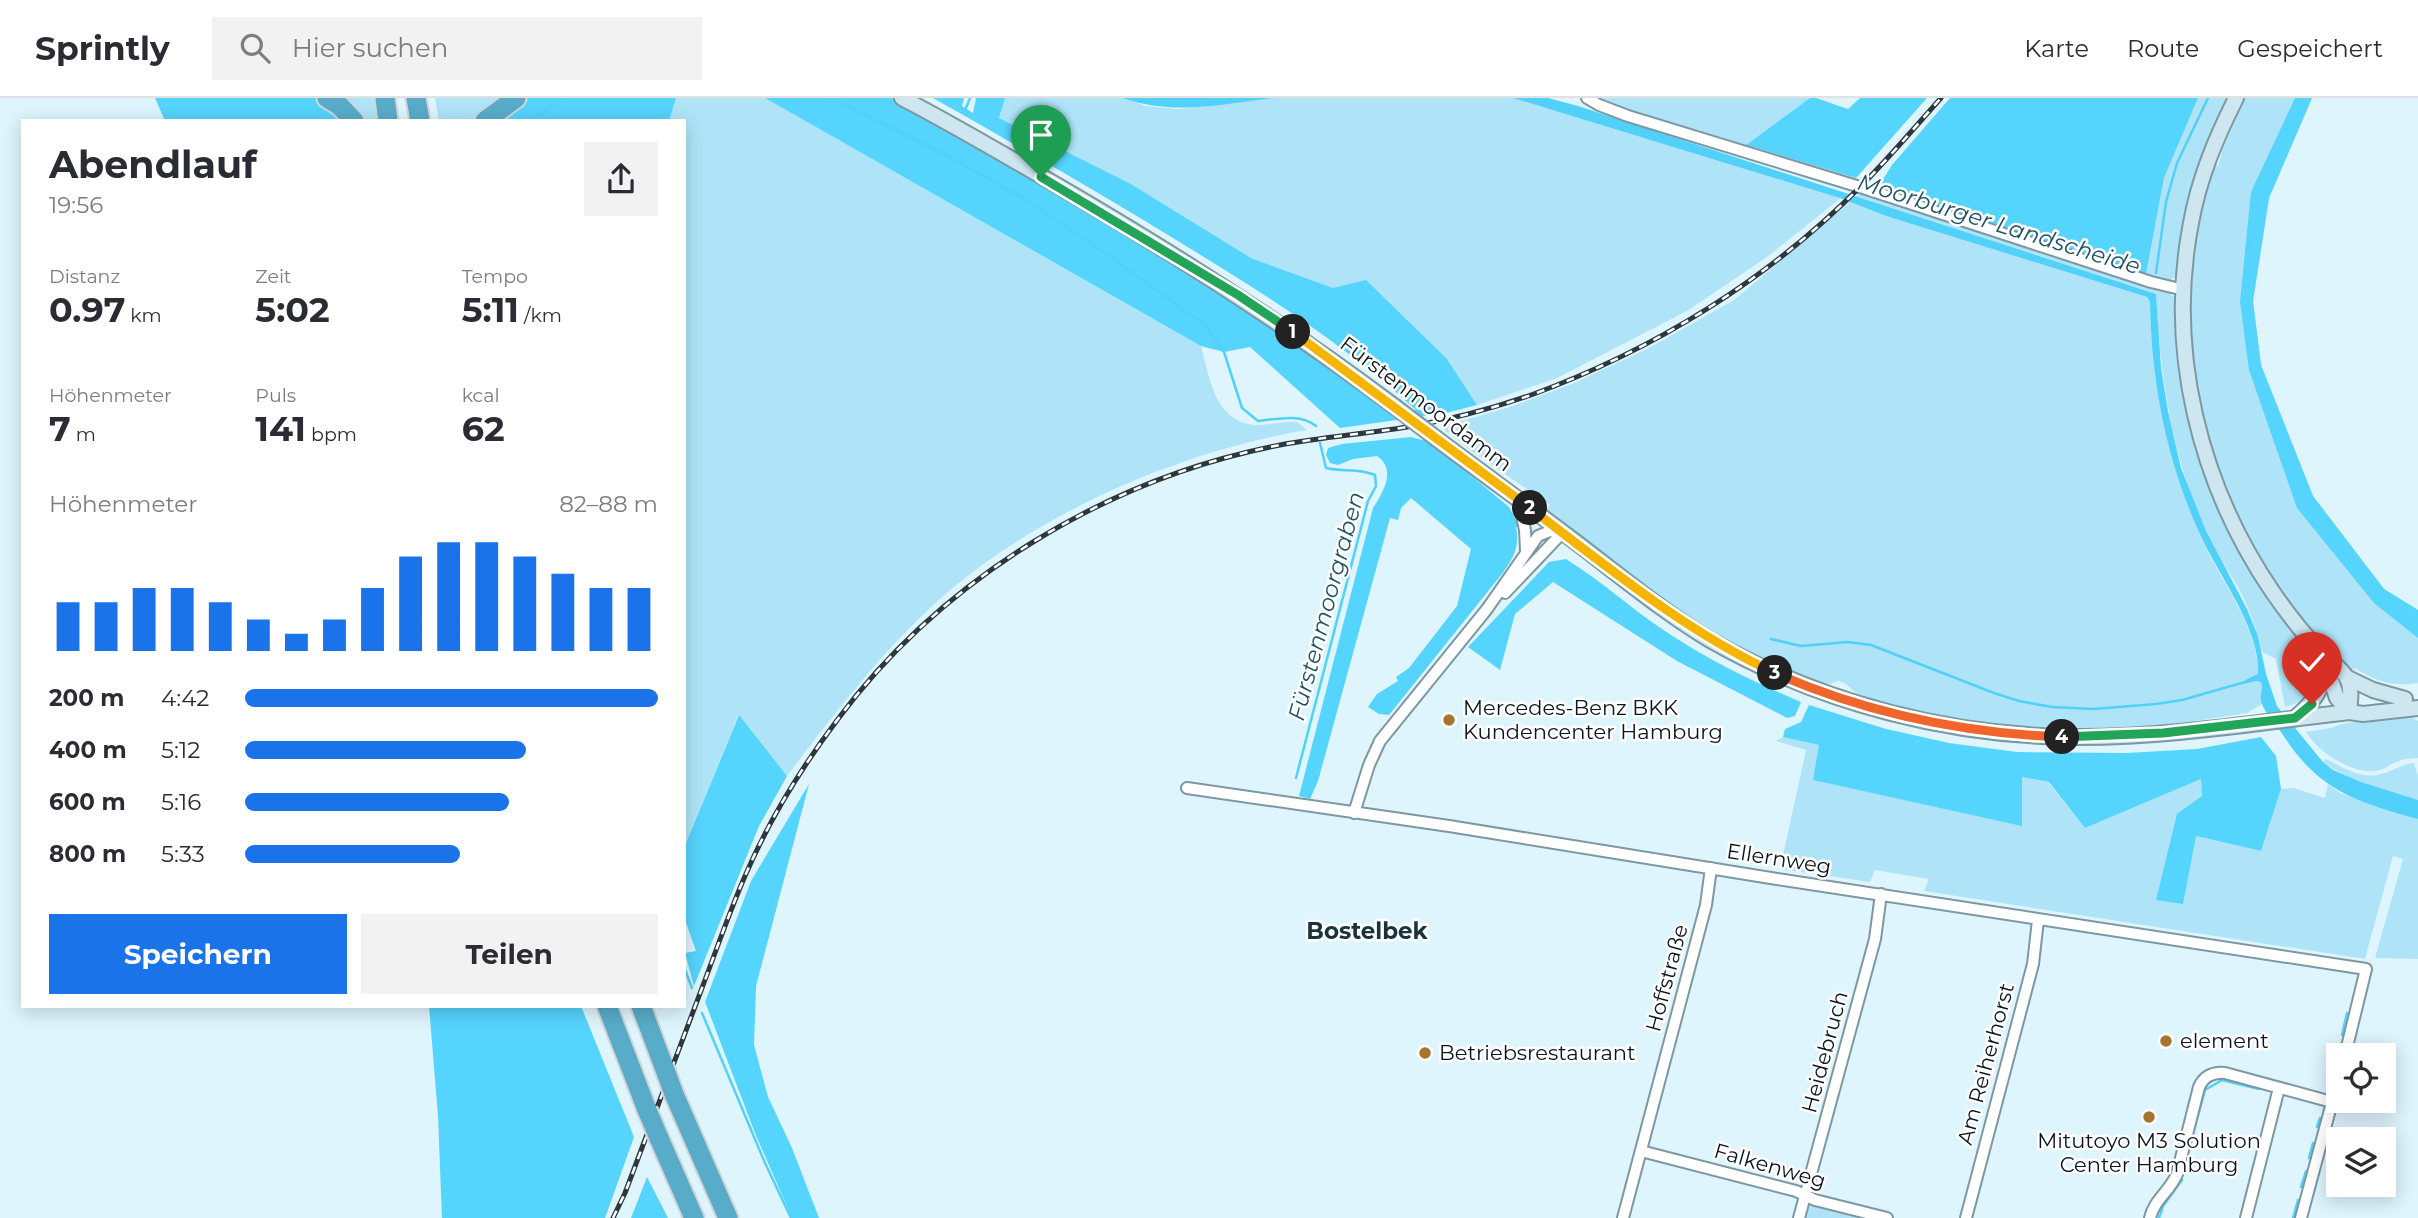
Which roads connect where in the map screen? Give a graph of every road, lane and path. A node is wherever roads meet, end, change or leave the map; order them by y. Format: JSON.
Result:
{"nodes":[{"id":1,"x":327,"y":98,"type":"edge"},
{"id":2,"x":385,"y":98,"type":"edge"},
{"id":3,"x":416,"y":98,"type":"edge"},
{"id":4,"x":516,"y":98,"type":"edge"},
{"id":5,"x":902,"y":98,"type":"edge"},
{"id":6,"x":1587,"y":98,"type":"edge"},
{"id":7,"x":2236,"y":98,"type":"edge"},
{"id":8,"x":352,"y":119,"type":"edge"},
{"id":9,"x":388,"y":119,"type":"edge"},
{"id":10,"x":420,"y":119,"type":"edge"},
{"id":11,"x":488,"y":119,"type":"edge"},
{"id":12,"x":2183,"y":290,"type":"junction"},
{"id":13,"x":1518,"y":499,"type":"junction"},
{"id":14,"x":1563,"y":533,"type":"junction"},
{"id":15,"x":1527,"y":553,"type":"junction"},
{"id":16,"x":1487,"y":609,"type":"junction"},
{"id":17,"x":2323,"y":658,"type":"junction"},
{"id":18,"x":2346,"y":677,"type":"junction"},
{"id":19,"x":2414,"y":702,"type":"edge"},
{"id":20,"x":2315,"y":710,"type":"junction"},
{"id":21,"x":2349,"y":712,"type":"junction"},
{"id":22,"x":1187,"y":788,"type":"dead end"},
{"id":23,"x":1354,"y":813,"type":"junction"},
{"id":24,"x":1711,"y":868,"type":"junction"},
{"id":25,"x":1881,"y":894,"type":"junction"},
{"id":26,"x":2038,"y":919,"type":"junction"},
{"id":27,"x":608,"y":1008,"type":"edge"},
{"id":28,"x":642,"y":1008,"type":"edge"},
{"id":29,"x":2347,"y":1043,"type":"edge"},
{"id":30,"x":2279,"y":1088,"type":"junction"},
{"id":31,"x":2326,"y":1100,"type":"edge"},
{"id":32,"x":2329,"y":1113,"type":"edge"},
{"id":33,"x":1641,"y":1151,"type":"junction"},
{"id":34,"x":1806,"y":1196,"type":"junction"},
{"id":35,"x":694,"y":1218,"type":"edge"},
{"id":36,"x":728,"y":1218,"type":"edge"},
{"id":37,"x":1623,"y":1218,"type":"edge"},
{"id":38,"x":1799,"y":1218,"type":"edge"},
{"id":39,"x":1888,"y":1218,"type":"edge"},
{"id":40,"x":1965,"y":1218,"type":"edge"},
{"id":41,"x":2150,"y":1218,"type":"edge"},
{"id":42,"x":2246,"y":1218,"type":"edge"},
{"id":43,"x":2301,"y":1218,"type":"edge"}],
"edges":[{"from":1,"to":8,"type":"highway"},
{"from":2,"to":9,"type":"highway"},
{"from":3,"to":10,"type":"highway"},
{"from":4,"to":11,"type":"highway"},
{"from":5,"to":13,"type":"main road","name":"Fürstenmoordamm","bridge":true},
{"from":6,"to":12,"type":"street"},
{"from":7,"to":12,"type":"main road"},
{"from":12,"to":17,"type":"main road"},
{"from":13,"to":14,"type":"main road","name":"Fürstenmoordamm"},
{"from":13,"to":15,"type":"street"},
{"from":14,"to":15,"type":"street"},
{"from":14,"to":16,"type":"street"},
{"from":14,"to":20,"type":"main road","name":"Fürstenmoordamm"},
{"from":15,"to":16,"type":"street"},
{"from":16,"to":23,"type":"street"},
{"from":17,"to":18,"type":"main road"},
{"from":17,"to":20,"type":"main road"},
{"from":17,"to":21,"type":"main road"},
{"from":18,"to":19,"type":"main road"},
{"from":18,"to":21,"type":"main road"},
{"from":19,"to":21,"type":"main road","name":"Fürstenmoordamm"},
{"from":20,"to":21,"type":"main road","name":"Fürstenmoordamm"},
{"from":22,"to":23,"type":"street","name":"Ellernweg"},
{"from":23,"to":24,"type":"street","name":"Ellernweg"},
{"from":24,"to":25,"type":"street","name":"Ellernweg"},
{"from":24,"to":33,"type":"street","name":"Hoffstraße"},
{"from":25,"to":26,"type":"street","name":"Ellernweg"},
{"from":25,"to":34,"type":"street","name":"Heidebruch"},
{"from":26,"to":29,"type":"street","name":"Ellernweg"},
{"from":26,"to":40,"type":"street","name":"Am Reiherhorst"},
{"from":27,"to":35,"type":"highway","bridge":true},
{"from":28,"to":36,"type":"highway","bridge":true},
{"from":30,"to":31,"type":"street"},
{"from":30,"to":41,"type":"street"},
{"from":30,"to":42,"type":"street"},
{"from":32,"to":43,"type":"street"},
{"from":33,"to":34,"type":"street","name":"Falkenweg"},
{"from":33,"to":37,"type":"street","name":"Hoffstraße"},
{"from":34,"to":38,"type":"street","name":"Heidebruch"},
{"from":34,"to":39,"type":"street","name":"Falkenweg"}]}
